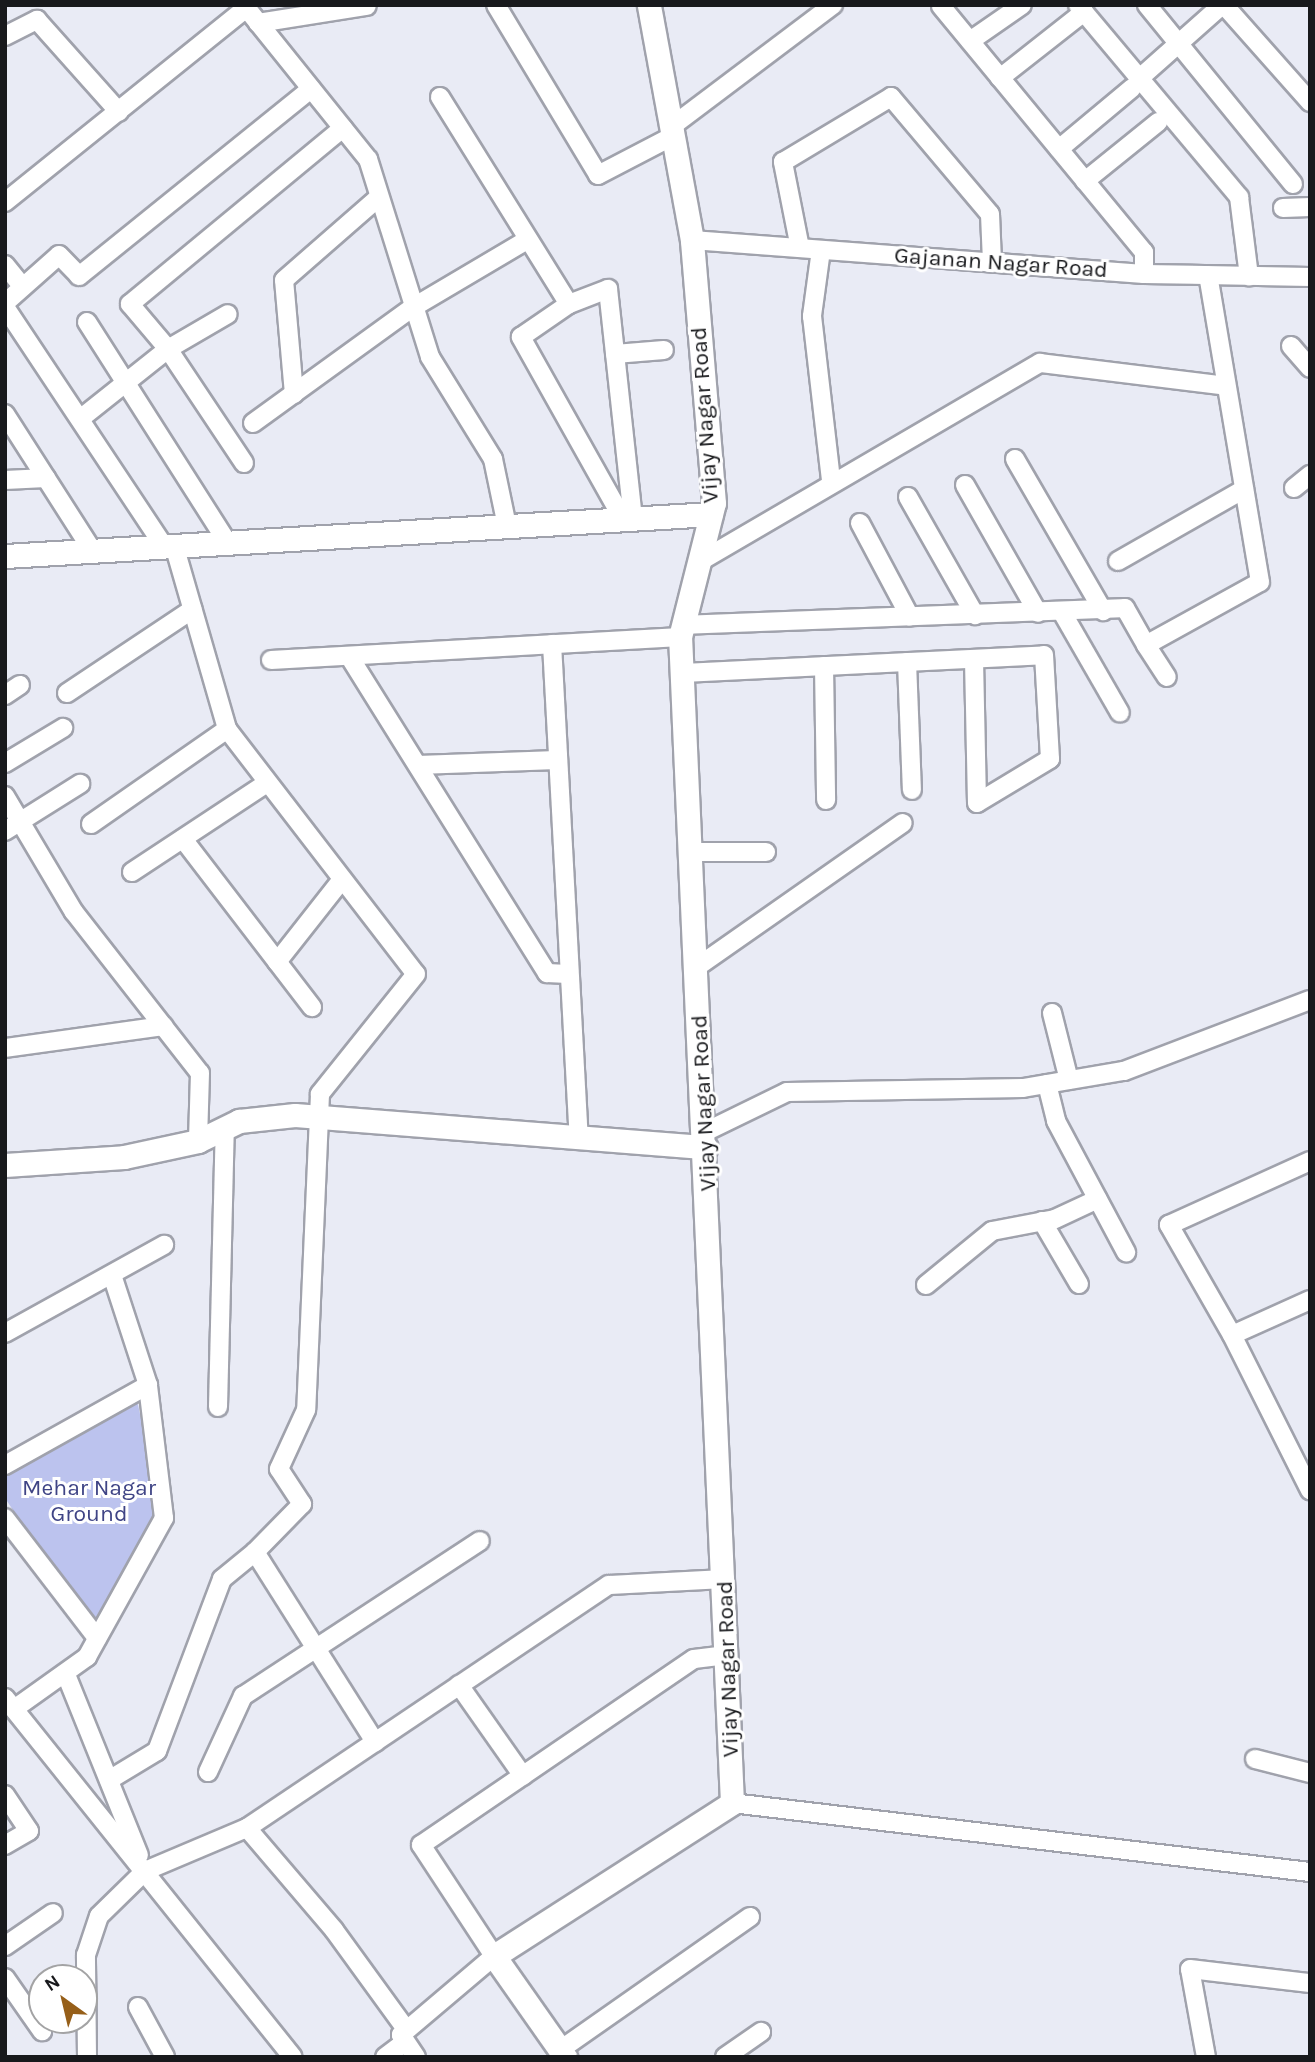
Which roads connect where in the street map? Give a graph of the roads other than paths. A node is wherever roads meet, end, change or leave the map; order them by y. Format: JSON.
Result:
{"nodes":[{"id":1,"x":496,"y":5,"type":"edge"},
{"id":2,"x":649,"y":5,"type":"edge"},
{"id":3,"x":833,"y":5,"type":"edge"},
{"id":4,"x":1022,"y":5,"type":"edge"},
{"id":5,"x":1147,"y":5,"type":"edge"},
{"id":6,"x":1223,"y":5,"type":"edge"},
{"id":7,"x":367,"y":6,"type":"edge"},
{"id":8,"x":941,"y":6,"type":"edge"},
{"id":9,"x":245,"y":7,"type":"edge"},
{"id":10,"x":1081,"y":9,"type":"edge"},
{"id":11,"x":258,"y":23,"type":"junction"},
{"id":12,"x":5,"y":36,"type":"edge"},
{"id":13,"x":970,"y":41,"type":"junction"},
{"id":14,"x":1180,"y":42,"type":"junction"},
{"id":15,"x":1000,"y":78,"type":"junction"},
{"id":16,"x":1137,"y":82,"type":"junction"},
{"id":17,"x":311,"y":89,"type":"junction"},
{"id":18,"x":440,"y":97,"type":"dead end"},
{"id":19,"x":1310,"y":102,"type":"edge"},
{"id":20,"x":118,"y":112,"type":"junction"},
{"id":21,"x":1158,"y":122,"type":"dead end"},
{"id":22,"x":343,"y":128,"type":"junction"},
{"id":23,"x":672,"y":132,"type":"junction"},
{"id":24,"x":1059,"y":149,"type":"junction"},
{"id":25,"x":1085,"y":181,"type":"junction"},
{"id":26,"x":1293,"y":184,"type":"dead end"},
{"id":27,"x":378,"y":198,"type":"junction"},
{"id":28,"x":5,"y":202,"type":"edge"},
{"id":29,"x":1310,"y":207,"type":"edge"},
{"id":30,"x":1283,"y":208,"type":"dead end"},
{"id":31,"x":527,"y":240,"type":"junction"},
{"id":32,"x":692,"y":240,"type":"junction"},
{"id":33,"x":800,"y":248,"type":"junction"},
{"id":34,"x":821,"y":250,"type":"junction"},
{"id":35,"x":992,"y":262,"type":"junction"},
{"id":36,"x":5,"y":265,"type":"edge"},
{"id":37,"x":1144,"y":274,"type":"junction"},
{"id":38,"x":1208,"y":275,"type":"junction"},
{"id":39,"x":1249,"y":276,"type":"junction"},
{"id":40,"x":1310,"y":277,"type":"edge"},
{"id":41,"x":23,"y":287,"type":"junction"},
{"id":42,"x":569,"y":304,"type":"junction"},
{"id":43,"x":5,"y":305,"type":"edge"},
{"id":44,"x":412,"y":307,"type":"junction"},
{"id":45,"x":229,"y":314,"type":"dead end"},
{"id":46,"x":87,"y":322,"type":"dead end"},
{"id":47,"x":1310,"y":347,"type":"edge"},
{"id":48,"x":168,"y":349,"type":"junction"},
{"id":49,"x":664,"y":350,"type":"dead end"},
{"id":50,"x":615,"y":354,"type":"junction"},
{"id":51,"x":1310,"y":369,"type":"edge"},
{"id":52,"x":125,"y":381,"type":"junction"},
{"id":53,"x":1226,"y":386,"type":"junction"},
{"id":54,"x":294,"y":394,"type":"junction"},
{"id":55,"x":7,"y":419,"type":"edge"},
{"id":56,"x":80,"y":419,"type":"junction"},
{"id":57,"x":253,"y":423,"type":"dead end"},
{"id":58,"x":1016,"y":459,"type":"dead end"},
{"id":59,"x":244,"y":463,"type":"dead end"},
{"id":60,"x":1310,"y":475,"type":"edge"},
{"id":61,"x":46,"y":478,"type":"junction"},
{"id":62,"x":5,"y":481,"type":"edge"},
{"id":63,"x":831,"y":481,"type":"junction"},
{"id":64,"x":965,"y":485,"type":"dead end"},
{"id":65,"x":1294,"y":488,"type":"dead end"},
{"id":66,"x":1244,"y":489,"type":"junction"},
{"id":67,"x":908,"y":496,"type":"dead end"},
{"id":68,"x":711,"y":514,"type":"junction"},
{"id":69,"x":628,"y":519,"type":"junction"},
{"id":70,"x":860,"y":523,"type":"dead end"},
{"id":71,"x":507,"y":526,"type":"junction"},
{"id":72,"x":225,"y":539,"type":"junction"},
{"id":73,"x":169,"y":545,"type":"junction"},
{"id":74,"x":92,"y":550,"type":"junction"},
{"id":75,"x":5,"y":556,"type":"edge"},
{"id":76,"x":1118,"y":561,"type":"dead end"},
{"id":77,"x":699,"y":562,"type":"junction"},
{"id":78,"x":193,"y":609,"type":"junction"},
{"id":79,"x":1104,"y":611,"type":"junction"},
{"id":80,"x":1062,"y":612,"type":"junction"},
{"id":81,"x":1038,"y":613,"type":"junction"},
{"id":82,"x":975,"y":615,"type":"junction"},
{"id":83,"x":910,"y":617,"type":"junction"},
{"id":84,"x":681,"y":631,"type":"junction"},
{"id":85,"x":552,"y":644,"type":"junction"},
{"id":86,"x":1146,"y":645,"type":"junction"},
{"id":87,"x":349,"y":656,"type":"junction"},
{"id":88,"x":974,"y":659,"type":"junction"},
{"id":89,"x":271,"y":660,"type":"dead end"},
{"id":90,"x":907,"y":662,"type":"junction"},
{"id":91,"x":824,"y":666,"type":"junction"},
{"id":92,"x":682,"y":673,"type":"junction"},
{"id":93,"x":1167,"y":677,"type":"dead end"},
{"id":94,"x":66,"y":693,"type":"dead end"},
{"id":95,"x":1120,"y":713,"type":"dead end"},
{"id":96,"x":63,"y":728,"type":"dead end"},
{"id":97,"x":227,"y":729,"type":"junction"},
{"id":98,"x":557,"y":760,"type":"junction"},
{"id":99,"x":5,"y":763,"type":"edge"},
{"id":100,"x":418,"y":765,"type":"junction"},
{"id":101,"x":80,"y":783,"type":"dead end"},
{"id":102,"x":267,"y":783,"type":"junction"},
{"id":103,"x":912,"y":790,"type":"dead end"},
{"id":104,"x":5,"y":796,"type":"edge"},
{"id":105,"x":826,"y":800,"type":"dead end"},
{"id":106,"x":22,"y":821,"type":"junction"},
{"id":107,"x":903,"y":823,"type":"dead end"},
{"id":108,"x":91,"y":824,"type":"dead end"},
{"id":109,"x":5,"y":831,"type":"edge"},
{"id":110,"x":183,"y":839,"type":"junction"},
{"id":111,"x":691,"y":852,"type":"junction"},
{"id":112,"x":766,"y":852,"type":"dead end"},
{"id":113,"x":132,"y":872,"type":"dead end"},
{"id":114,"x":340,"y":883,"type":"junction"},
{"id":115,"x":277,"y":962,"type":"junction"},
{"id":116,"x":697,"y":967,"type":"junction"},
{"id":117,"x":568,"y":974,"type":"junction"},
{"id":118,"x":1310,"y":1000,"type":"edge"},
{"id":119,"x":312,"y":1007,"type":"dead end"},
{"id":120,"x":1052,"y":1013,"type":"dead end"},
{"id":121,"x":163,"y":1026,"type":"junction"},
{"id":122,"x":5,"y":1048,"type":"edge"},
{"id":123,"x":1069,"y":1080,"type":"junction"},
{"id":124,"x":1047,"y":1084,"type":"junction"},
{"id":125,"x":318,"y":1117,"type":"junction"},
{"id":126,"x":225,"y":1128,"type":"junction"},
{"id":127,"x":579,"y":1137,"type":"junction"},
{"id":128,"x":706,"y":1140,"type":"junction"},
{"id":129,"x":198,"y":1141,"type":"junction"},
{"id":130,"x":1310,"y":1161,"type":"edge"},
{"id":131,"x":5,"y":1165,"type":"edge"},
{"id":132,"x":1098,"y":1199,"type":"junction"},
{"id":133,"x":1042,"y":1221,"type":"junction"},
{"id":134,"x":164,"y":1244,"type":"dead end"},
{"id":135,"x":1126,"y":1252,"type":"dead end"},
{"id":136,"x":112,"y":1275,"type":"junction"},
{"id":137,"x":926,"y":1284,"type":"dead end"},
{"id":138,"x":1079,"y":1284,"type":"dead end"},
{"id":139,"x":1310,"y":1300,"type":"edge"},
{"id":140,"x":5,"y":1333,"type":"edge"},
{"id":141,"x":1232,"y":1335,"type":"junction"},
{"id":142,"x":148,"y":1385,"type":"junction"},
{"id":143,"x":218,"y":1407,"type":"dead end"},
{"id":144,"x":5,"y":1465,"type":"edge"},
{"id":145,"x":1310,"y":1490,"type":"edge"},
{"id":146,"x":5,"y":1518,"type":"edge"},
{"id":147,"x":480,"y":1541,"type":"dead end"},
{"id":148,"x":255,"y":1552,"type":"junction"},
{"id":149,"x":725,"y":1579,"type":"junction"},
{"id":150,"x":97,"y":1639,"type":"junction"},
{"id":151,"x":315,"y":1651,"type":"junction"},
{"id":152,"x":727,"y":1655,"type":"junction"},
{"id":153,"x":67,"y":1676,"type":"junction"},
{"id":154,"x":459,"y":1685,"type":"junction"},
{"id":155,"x":9,"y":1704,"type":"edge"},
{"id":156,"x":375,"y":1742,"type":"junction"},
{"id":157,"x":1255,"y":1759,"type":"dead end"},
{"id":158,"x":208,"y":1772,"type":"dead end"},
{"id":159,"x":1310,"y":1773,"type":"edge"},
{"id":160,"x":523,"y":1776,"type":"junction"},
{"id":161,"x":109,"y":1780,"type":"junction"},
{"id":162,"x":5,"y":1795,"type":"edge"},
{"id":163,"x":732,"y":1803,"type":"junction"},
{"id":164,"x":247,"y":1828,"type":"junction"},
{"id":165,"x":5,"y":1845,"type":"edge"},
{"id":166,"x":145,"y":1871,"type":"junction"},
{"id":167,"x":1310,"y":1872,"type":"edge"},
{"id":168,"x":53,"y":1913,"type":"dead end"},
{"id":169,"x":750,"y":1917,"type":"dead end"},
{"id":170,"x":5,"y":1946,"type":"edge"},
{"id":171,"x":494,"y":1956,"type":"junction"},
{"id":172,"x":5,"y":1978,"type":"edge"},
{"id":173,"x":1310,"y":1983,"type":"edge"},
{"id":174,"x":138,"y":2007,"type":"dead end"},
{"id":175,"x":28,"y":2011,"type":"edge"},
{"id":176,"x":761,"y":2032,"type":"dead end"},
{"id":177,"x":409,"y":2043,"type":"edge"},
{"id":178,"x":562,"y":2053,"type":"edge"},
{"id":179,"x":88,"y":2057,"type":"edge"},
{"id":180,"x":164,"y":2057,"type":"edge"},
{"id":181,"x":293,"y":2057,"type":"edge"},
{"id":182,"x":385,"y":2057,"type":"edge"},
{"id":183,"x":725,"y":2057,"type":"edge"},
{"id":184,"x":1206,"y":2057,"type":"edge"}],
"edges":[{"from":1,"to":23,"type":"street"},
{"from":2,"to":23,"type":"street","name":"Vijay Nagar Road"},
{"from":3,"to":23,"type":"street"},
{"from":4,"to":13,"type":"street"},
{"from":5,"to":14,"type":"street"},
{"from":6,"to":14,"type":"street"},
{"from":6,"to":19,"type":"street"},
{"from":7,"to":11,"type":"street"},
{"from":8,"to":13,"type":"street"},
{"from":9,"to":11,"type":"street"},
{"from":9,"to":20,"type":"street"},
{"from":10,"to":15,"type":"street"},
{"from":10,"to":16,"type":"street"},
{"from":11,"to":17,"type":"street"},
{"from":12,"to":20,"type":"street"},
{"from":13,"to":15,"type":"street"},
{"from":14,"to":16,"type":"street"},
{"from":14,"to":26,"type":"street"},
{"from":15,"to":24,"type":"street"},
{"from":16,"to":24,"type":"street"},
{"from":16,"to":39,"type":"street"},
{"from":17,"to":22,"type":"street"},
{"from":17,"to":41,"type":"street"},
{"from":18,"to":31,"type":"street"},
{"from":20,"to":28,"type":"street"},
{"from":21,"to":25,"type":"street"},
{"from":22,"to":27,"type":"street"},
{"from":22,"to":48,"type":"street"},
{"from":23,"to":32,"type":"street","name":"Vijay Nagar Road"},
{"from":24,"to":25,"type":"street"},
{"from":25,"to":37,"type":"street"},
{"from":27,"to":44,"type":"street"},
{"from":27,"to":54,"type":"street"},
{"from":29,"to":30,"type":"street"},
{"from":31,"to":42,"type":"street"},
{"from":31,"to":44,"type":"street"},
{"from":32,"to":33,"type":"street","name":"Gajanan Nagar Road"},
{"from":32,"to":68,"type":"street","name":"Vijay Nagar Road"},
{"from":33,"to":34,"type":"street","name":"Gajanan Nagar Road"},
{"from":33,"to":35,"type":"street"},
{"from":34,"to":35,"type":"street","name":"Gajanan Nagar Road"},
{"from":34,"to":63,"type":"street"},
{"from":35,"to":37,"type":"street","name":"Gajanan Nagar Road"},
{"from":36,"to":41,"type":"street"},
{"from":37,"to":38,"type":"street","name":"Gajanan Nagar Road"},
{"from":38,"to":39,"type":"street","name":"Gajanan Nagar Road"},
{"from":38,"to":53,"type":"street"},
{"from":39,"to":40,"type":"street","name":"Gajanan Nagar Road"},
{"from":41,"to":43,"type":"street"},
{"from":42,"to":50,"type":"street"},
{"from":42,"to":69,"type":"street"},
{"from":43,"to":56,"type":"street"},
{"from":44,"to":54,"type":"street"},
{"from":44,"to":71,"type":"street"},
{"from":45,"to":48,"type":"street"},
{"from":46,"to":52,"type":"street"},
{"from":47,"to":51,"type":"street"},
{"from":48,"to":52,"type":"street"},
{"from":48,"to":59,"type":"street"},
{"from":49,"to":50,"type":"street"},
{"from":50,"to":69,"type":"street"},
{"from":52,"to":56,"type":"street"},
{"from":52,"to":72,"type":"street"},
{"from":53,"to":63,"type":"street"},
{"from":53,"to":66,"type":"street"},
{"from":54,"to":57,"type":"street"},
{"from":55,"to":61,"type":"street"},
{"from":56,"to":73,"type":"street"},
{"from":58,"to":79,"type":"street"},
{"from":60,"to":65,"type":"street"},
{"from":61,"to":62,"type":"street"},
{"from":61,"to":74,"type":"street"},
{"from":63,"to":77,"type":"street"},
{"from":64,"to":81,"type":"street"},
{"from":66,"to":76,"type":"street"},
{"from":66,"to":86,"type":"street"},
{"from":67,"to":82,"type":"street"},
{"from":68,"to":69,"type":"street"},
{"from":68,"to":77,"type":"street","name":"Vijay Nagar Road"},
{"from":69,"to":71,"type":"street"},
{"from":70,"to":83,"type":"street"},
{"from":71,"to":72,"type":"street"},
{"from":72,"to":73,"type":"street"},
{"from":73,"to":74,"type":"street"},
{"from":73,"to":78,"type":"street"},
{"from":74,"to":75,"type":"street"},
{"from":77,"to":84,"type":"street","name":"Vijay Nagar Road"},
{"from":78,"to":94,"type":"street"},
{"from":78,"to":97,"type":"street"},
{"from":79,"to":80,"type":"street"},
{"from":79,"to":86,"type":"street"},
{"from":80,"to":81,"type":"street"},
{"from":80,"to":95,"type":"street"},
{"from":81,"to":82,"type":"street"},
{"from":82,"to":83,"type":"street"},
{"from":83,"to":84,"type":"street"},
{"from":84,"to":85,"type":"street"},
{"from":84,"to":92,"type":"street","name":"Vijay Nagar Road"},
{"from":85,"to":87,"type":"street"},
{"from":85,"to":98,"type":"street"},
{"from":86,"to":93,"type":"street"},
{"from":87,"to":89,"type":"street"},
{"from":87,"to":100,"type":"street"},
{"from":88,"to":88,"type":"street"},
{"from":88,"to":90,"type":"street"},
{"from":90,"to":91,"type":"street"},
{"from":90,"to":103,"type":"street"},
{"from":91,"to":92,"type":"street"},
{"from":91,"to":105,"type":"street"},
{"from":92,"to":111,"type":"street","name":"Vijay Nagar Road"},
{"from":96,"to":99,"type":"street"},
{"from":97,"to":102,"type":"street"},
{"from":97,"to":108,"type":"street"},
{"from":98,"to":100,"type":"street"},
{"from":98,"to":117,"type":"street"},
{"from":100,"to":117,"type":"street"},
{"from":101,"to":106,"type":"street"},
{"from":102,"to":110,"type":"street"},
{"from":102,"to":114,"type":"street"},
{"from":104,"to":106,"type":"street"},
{"from":106,"to":109,"type":"street"},
{"from":106,"to":121,"type":"street"},
{"from":107,"to":116,"type":"street"},
{"from":110,"to":113,"type":"street"},
{"from":110,"to":115,"type":"street"},
{"from":111,"to":112,"type":"street"},
{"from":111,"to":116,"type":"street","name":"Vijay Nagar Road"},
{"from":114,"to":115,"type":"street"},
{"from":114,"to":125,"type":"street"},
{"from":115,"to":119,"type":"street"},
{"from":116,"to":128,"type":"street","name":"Vijay Nagar Road"},
{"from":117,"to":127,"type":"street"},
{"from":118,"to":123,"type":"street"},
{"from":120,"to":123,"type":"street"},
{"from":121,"to":122,"type":"street"},
{"from":121,"to":129,"type":"street"},
{"from":123,"to":124,"type":"street"},
{"from":124,"to":128,"type":"street"},
{"from":124,"to":132,"type":"street"},
{"from":125,"to":126,"type":"street"},
{"from":125,"to":127,"type":"street"},
{"from":125,"to":148,"type":"street"},
{"from":126,"to":129,"type":"street"},
{"from":126,"to":143,"type":"street"},
{"from":127,"to":128,"type":"street"},
{"from":128,"to":149,"type":"street","name":"Vijay Nagar Road"},
{"from":129,"to":131,"type":"street"},
{"from":130,"to":141,"type":"street"},
{"from":132,"to":133,"type":"street"},
{"from":132,"to":135,"type":"street"},
{"from":133,"to":137,"type":"street"},
{"from":133,"to":138,"type":"street"},
{"from":134,"to":136,"type":"street"},
{"from":136,"to":140,"type":"street"},
{"from":136,"to":142,"type":"street"},
{"from":139,"to":141,"type":"street"},
{"from":141,"to":145,"type":"street"},
{"from":142,"to":144,"type":"street"},
{"from":142,"to":150,"type":"street"},
{"from":146,"to":150,"type":"street"},
{"from":147,"to":151,"type":"street"},
{"from":148,"to":151,"type":"street"},
{"from":148,"to":161,"type":"street"},
{"from":149,"to":152,"type":"street","name":"Vijay Nagar Road"},
{"from":149,"to":154,"type":"street"},
{"from":150,"to":153,"type":"street"},
{"from":151,"to":156,"type":"street"},
{"from":151,"to":158,"type":"street"},
{"from":152,"to":160,"type":"street"},
{"from":152,"to":163,"type":"street","name":"Vijay Nagar Road"},
{"from":153,"to":155,"type":"street"},
{"from":153,"to":161,"type":"street"},
{"from":154,"to":156,"type":"street"},
{"from":154,"to":160,"type":"street"},
{"from":155,"to":166,"type":"street"},
{"from":156,"to":164,"type":"street"},
{"from":157,"to":159,"type":"street"},
{"from":160,"to":171,"type":"street"},
{"from":161,"to":166,"type":"street"},
{"from":162,"to":165,"type":"street"},
{"from":163,"to":167,"type":"street"},
{"from":163,"to":171,"type":"street"},
{"from":164,"to":166,"type":"street"},
{"from":164,"to":177,"type":"street"},
{"from":166,"to":179,"type":"street"},
{"from":166,"to":181,"type":"street"},
{"from":168,"to":170,"type":"street"},
{"from":169,"to":178,"type":"street"},
{"from":171,"to":177,"type":"street"},
{"from":171,"to":178,"type":"street"},
{"from":172,"to":175,"type":"street"},
{"from":173,"to":184,"type":"street"},
{"from":174,"to":180,"type":"street"},
{"from":176,"to":183,"type":"street"},
{"from":177,"to":182,"type":"street"}]}
